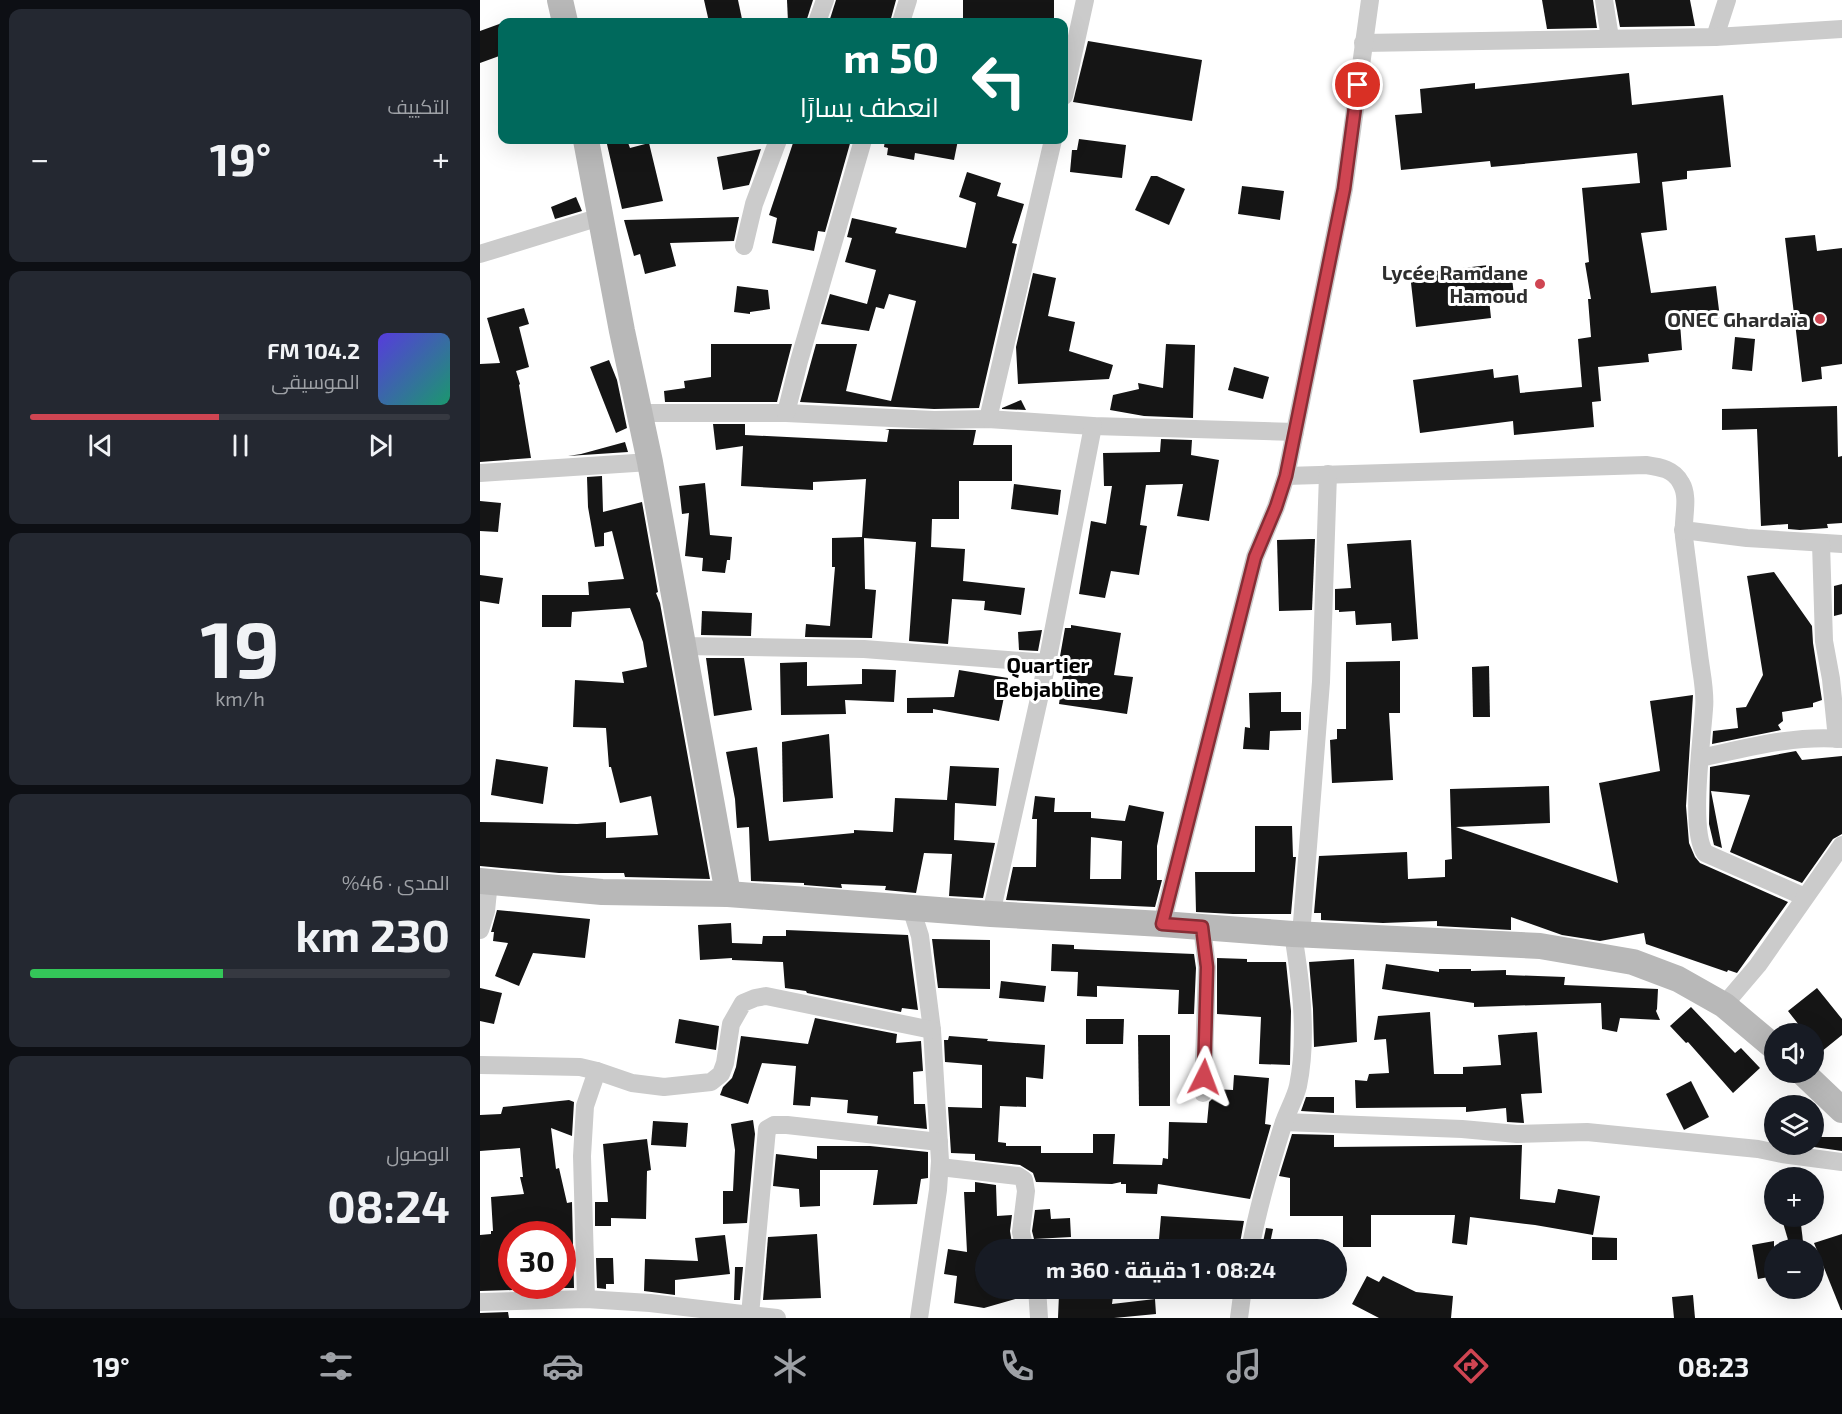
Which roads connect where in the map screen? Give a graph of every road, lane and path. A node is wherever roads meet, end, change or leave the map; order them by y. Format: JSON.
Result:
{"nodes":[{"id":1,"x":560,"y":0,"type":"edge"},
{"id":2,"x":825,"y":0,"type":"edge"},
{"id":3,"x":908,"y":0,"type":"edge"},
{"id":4,"x":1085,"y":0,"type":"edge"},
{"id":5,"x":1370,"y":0,"type":"edge"},
{"id":6,"x":1604,"y":0,"type":"edge"},
{"id":7,"x":1727,"y":0,"type":"edge"},
{"id":8,"x":564,"y":18,"type":"edge"},
{"id":9,"x":818,"y":18,"type":"edge"},
{"id":10,"x":902,"y":18,"type":"edge"},
{"id":11,"x":1842,"y":29,"type":"edge"},
{"id":12,"x":1715,"y":36,"type":"junction"},
{"id":13,"x":1610,"y":38,"type":"junction"},
{"id":14,"x":1363,"y":43,"type":"junction"},
{"id":15,"x":1068,"y":78,"type":"edge"},
{"id":16,"x":587,"y":144,"type":"edge"},
{"id":17,"x":776,"y":144,"type":"edge"},
{"id":18,"x":862,"y":144,"type":"edge"},
{"id":19,"x":1052,"y":144,"type":"edge"},
{"id":20,"x":600,"y":218,"type":"junction"},
{"id":21,"x":744,"y":246,"type":"dead end"},
{"id":22,"x":480,"y":254,"type":"edge"},
{"id":23,"x":640,"y":413,"type":"junction"},
{"id":24,"x":786,"y":413,"type":"junction"},
{"id":25,"x":988,"y":419,"type":"junction"},
{"id":26,"x":1093,"y":426,"type":"junction"},
{"id":27,"x":1296,"y":432,"type":"junction"},
{"id":28,"x":650,"y":462,"type":"junction"},
{"id":29,"x":480,"y":473,"type":"edge"},
{"id":30,"x":1328,"y":474,"type":"junction"},
{"id":31,"x":1286,"y":476,"type":"junction"},
{"id":32,"x":1683,"y":530,"type":"junction"},
{"id":33,"x":1821,"y":543,"type":"junction"},
{"id":34,"x":1842,"y":544,"type":"edge"},
{"id":35,"x":682,"y":646,"type":"junction"},
{"id":36,"x":1047,"y":663,"type":"junction"},
{"id":37,"x":1840,"y":739,"type":"edge"},
{"id":38,"x":1700,"y":758,"type":"junction"},
{"id":39,"x":1842,"y":845,"type":"edge"},
{"id":40,"x":484,"y":881,"type":"edge"},
{"id":41,"x":728,"y":894,"type":"junction"},
{"id":42,"x":1805,"y":897,"type":"junction"},
{"id":43,"x":911,"y":908,"type":"junction"},
{"id":44,"x":991,"y":914,"type":"junction"},
{"id":45,"x":1162,"y":924,"type":"junction"},
{"id":46,"x":1202,"y":927,"type":"junction"},
{"id":47,"x":480,"y":930,"type":"edge"},
{"id":48,"x":1297,"y":934,"type":"junction"},
{"id":49,"x":1724,"y":1005,"type":"junction"},
{"id":50,"x":932,"y":1030,"type":"junction"},
{"id":51,"x":1764,"y":1039,"type":"edge"},
{"id":52,"x":480,"y":1065,"type":"edge"},
{"id":53,"x":597,"y":1071,"type":"junction"},
{"id":54,"x":1814,"y":1083,"type":"edge"},
{"id":55,"x":1203,"y":1093,"type":"dead end"},
{"id":56,"x":1842,"y":1110,"type":"edge"},
{"id":57,"x":1284,"y":1122,"type":"junction"},
{"id":58,"x":939,"y":1143,"type":"junction"},
{"id":59,"x":1842,"y":1162,"type":"edge"},
{"id":60,"x":939,"y":1167,"type":"junction"},
{"id":61,"x":1023,"y":1239,"type":"edge"},
{"id":62,"x":1252,"y":1239,"type":"edge"},
{"id":63,"x":586,"y":1299,"type":"junction"},
{"id":64,"x":1038,"y":1299,"type":"edge"},
{"id":65,"x":1242,"y":1299,"type":"edge"},
{"id":66,"x":480,"y":1302,"type":"edge"},
{"id":67,"x":694,"y":1313,"type":"edge"},
{"id":68,"x":750,"y":1315,"type":"junction"},
{"id":69,"x":777,"y":1318,"type":"edge"},
{"id":70,"x":919,"y":1318,"type":"edge"},
{"id":71,"x":1039,"y":1318,"type":"edge"},
{"id":72,"x":1239,"y":1318,"type":"edge"}],
"edges":[{"from":1,"to":8,"type":"main road"},
{"from":2,"to":9,"type":"street"},
{"from":3,"to":10,"type":"street"},
{"from":4,"to":15,"type":"street"},
{"from":5,"to":14,"type":"street"},
{"from":6,"to":13,"type":"street"},
{"from":7,"to":12,"type":"street"},
{"from":11,"to":12,"type":"street"},
{"from":12,"to":13,"type":"street"},
{"from":13,"to":14,"type":"street"},
{"from":14,"to":27,"type":"street"},
{"from":16,"to":20,"type":"main road"},
{"from":17,"to":21,"type":"street"},
{"from":18,"to":24,"type":"street"},
{"from":19,"to":25,"type":"street"},
{"from":20,"to":22,"type":"street"},
{"from":20,"to":23,"type":"main road"},
{"from":23,"to":24,"type":"street"},
{"from":23,"to":28,"type":"main road"},
{"from":24,"to":25,"type":"street"},
{"from":25,"to":26,"type":"street"},
{"from":26,"to":27,"type":"street"},
{"from":26,"to":36,"type":"street"},
{"from":27,"to":31,"type":"street"},
{"from":28,"to":29,"type":"street"},
{"from":28,"to":35,"type":"main road"},
{"from":30,"to":31,"type":"street"},
{"from":30,"to":32,"type":"street"},
{"from":30,"to":48,"type":"street"},
{"from":31,"to":45,"type":"street"},
{"from":32,"to":33,"type":"street"},
{"from":32,"to":38,"type":"street"},
{"from":33,"to":34,"type":"street"},
{"from":33,"to":37,"type":"street"},
{"from":35,"to":36,"type":"street"},
{"from":35,"to":41,"type":"main road"},
{"from":36,"to":44,"type":"street"},
{"from":37,"to":38,"type":"street"},
{"from":38,"to":42,"type":"street"},
{"from":39,"to":42,"type":"street"},
{"from":40,"to":41,"type":"main road"},
{"from":40,"to":47,"type":"street"},
{"from":41,"to":43,"type":"main road"},
{"from":42,"to":49,"type":"street"},
{"from":43,"to":44,"type":"main road"},
{"from":43,"to":50,"type":"street"},
{"from":44,"to":45,"type":"main road"},
{"from":45,"to":46,"type":"main road"},
{"from":46,"to":48,"type":"main road"},
{"from":46,"to":55,"type":"street"},
{"from":48,"to":49,"type":"main road"},
{"from":48,"to":57,"type":"street"},
{"from":49,"to":51,"type":"main road"},
{"from":50,"to":53,"type":"street"},
{"from":50,"to":58,"type":"street"},
{"from":52,"to":53,"type":"street"},
{"from":53,"to":63,"type":"street"},
{"from":54,"to":56,"type":"main road"},
{"from":57,"to":59,"type":"street"},
{"from":57,"to":62,"type":"street"},
{"from":58,"to":60,"type":"street"},
{"from":58,"to":68,"type":"street"},
{"from":60,"to":61,"type":"street"},
{"from":60,"to":70,"type":"street"},
{"from":63,"to":66,"type":"street"},
{"from":63,"to":67,"type":"street"},
{"from":64,"to":71,"type":"street"},
{"from":65,"to":72,"type":"street"},
{"from":67,"to":68,"type":"street"},
{"from":68,"to":69,"type":"street"}]}
